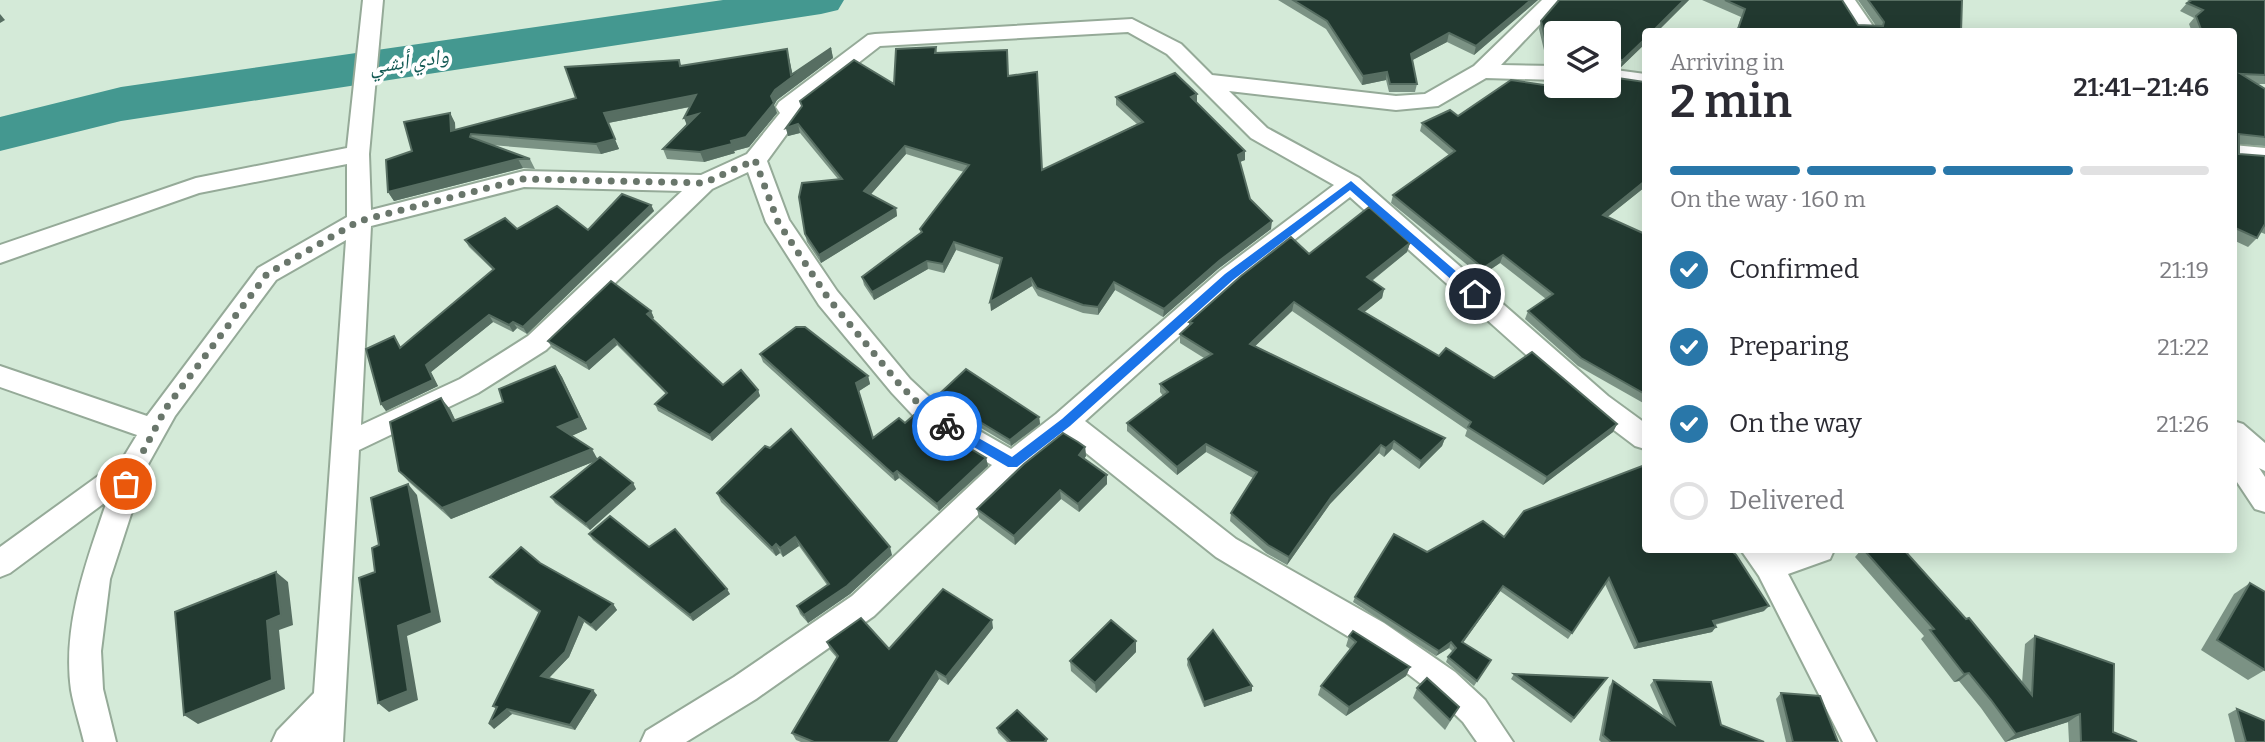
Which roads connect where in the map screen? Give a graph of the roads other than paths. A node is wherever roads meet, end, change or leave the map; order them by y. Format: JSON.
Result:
{"nodes":[{"id":1,"x":373,"y":0,"type":"edge"},
{"id":2,"x":1553,"y":0,"type":"edge"},
{"id":3,"x":1844,"y":0,"type":"edge"},
{"id":4,"x":1864,"y":28,"type":"edge"},
{"id":5,"x":1482,"y":71,"type":"junction"},
{"id":6,"x":1544,"y":73,"type":"edge"},
{"id":7,"x":1621,"y":78,"type":"edge"},
{"id":8,"x":1206,"y":81,"type":"junction"},
{"id":9,"x":1642,"y":81,"type":"edge"},
{"id":10,"x":2237,"y":153,"type":"edge"},
{"id":11,"x":358,"y":154,"type":"junction"},
{"id":12,"x":2265,"y":156,"type":"edge"},
{"id":13,"x":755,"y":160,"type":"junction"},
{"id":14,"x":704,"y":183,"type":"junction"},
{"id":15,"x":1351,"y":184,"type":"junction"},
{"id":16,"x":359,"y":221,"type":"junction"},
{"id":17,"x":0,"y":254,"type":"edge"},
{"id":18,"x":0,"y":376,"type":"edge"},
{"id":19,"x":1066,"y":422,"type":"junction"},
{"id":20,"x":153,"y":429,"type":"junction"},
{"id":21,"x":1642,"y":436,"type":"edge"},
{"id":22,"x":2237,"y":436,"type":"edge"},
{"id":23,"x":346,"y":444,"type":"junction"},
{"id":24,"x":2237,"y":460,"type":"edge"},
{"id":25,"x":2265,"y":460,"type":"edge"},
{"id":26,"x":1013,"y":463,"type":"junction"},
{"id":27,"x":133,"y":466,"type":"junction"},
{"id":28,"x":2265,"y":500,"type":"edge"},
{"id":29,"x":1799,"y":553,"type":"edge"},
{"id":30,"x":1763,"y":558,"type":"edge"},
{"id":31,"x":0,"y":564,"type":"edge"},
{"id":32,"x":331,"y":698,"type":"junction"},
{"id":33,"x":100,"y":742,"type":"edge"},
{"id":34,"x":288,"y":742,"type":"edge"},
{"id":35,"x":327,"y":742,"type":"edge"},
{"id":36,"x":657,"y":742,"type":"edge"},
{"id":37,"x":1497,"y":742,"type":"edge"},
{"id":38,"x":1860,"y":742,"type":"edge"}],
"edges":[{"from":1,"to":11,"type":"street"},
{"from":2,"to":5,"type":"street"},
{"from":3,"to":4,"type":"street"},
{"from":5,"to":6,"type":"street"},
{"from":5,"to":8,"type":"street"},
{"from":7,"to":9,"type":"street"},
{"from":8,"to":13,"type":"street"},
{"from":8,"to":15,"type":"street"},
{"from":10,"to":12,"type":"street"},
{"from":11,"to":16,"type":"street"},
{"from":11,"to":17,"type":"street"},
{"from":13,"to":14,"type":"street"},
{"from":13,"to":26,"type":"street"},
{"from":14,"to":16,"type":"street"},
{"from":14,"to":23,"type":"street"},
{"from":15,"to":19,"type":"street"},
{"from":15,"to":21,"type":"street"},
{"from":16,"to":20,"type":"street"},
{"from":16,"to":23,"type":"street"},
{"from":18,"to":20,"type":"street"},
{"from":19,"to":26,"type":"street"},
{"from":19,"to":37,"type":"street"},
{"from":20,"to":27,"type":"street"},
{"from":22,"to":25,"type":"street"},
{"from":23,"to":32,"type":"street"},
{"from":24,"to":28,"type":"street"},
{"from":26,"to":36,"type":"street"},
{"from":27,"to":31,"type":"street"},
{"from":27,"to":33,"type":"street"},
{"from":29,"to":30,"type":"street"},
{"from":30,"to":38,"type":"street"},
{"from":32,"to":34,"type":"street"},
{"from":32,"to":35,"type":"street"}]}
